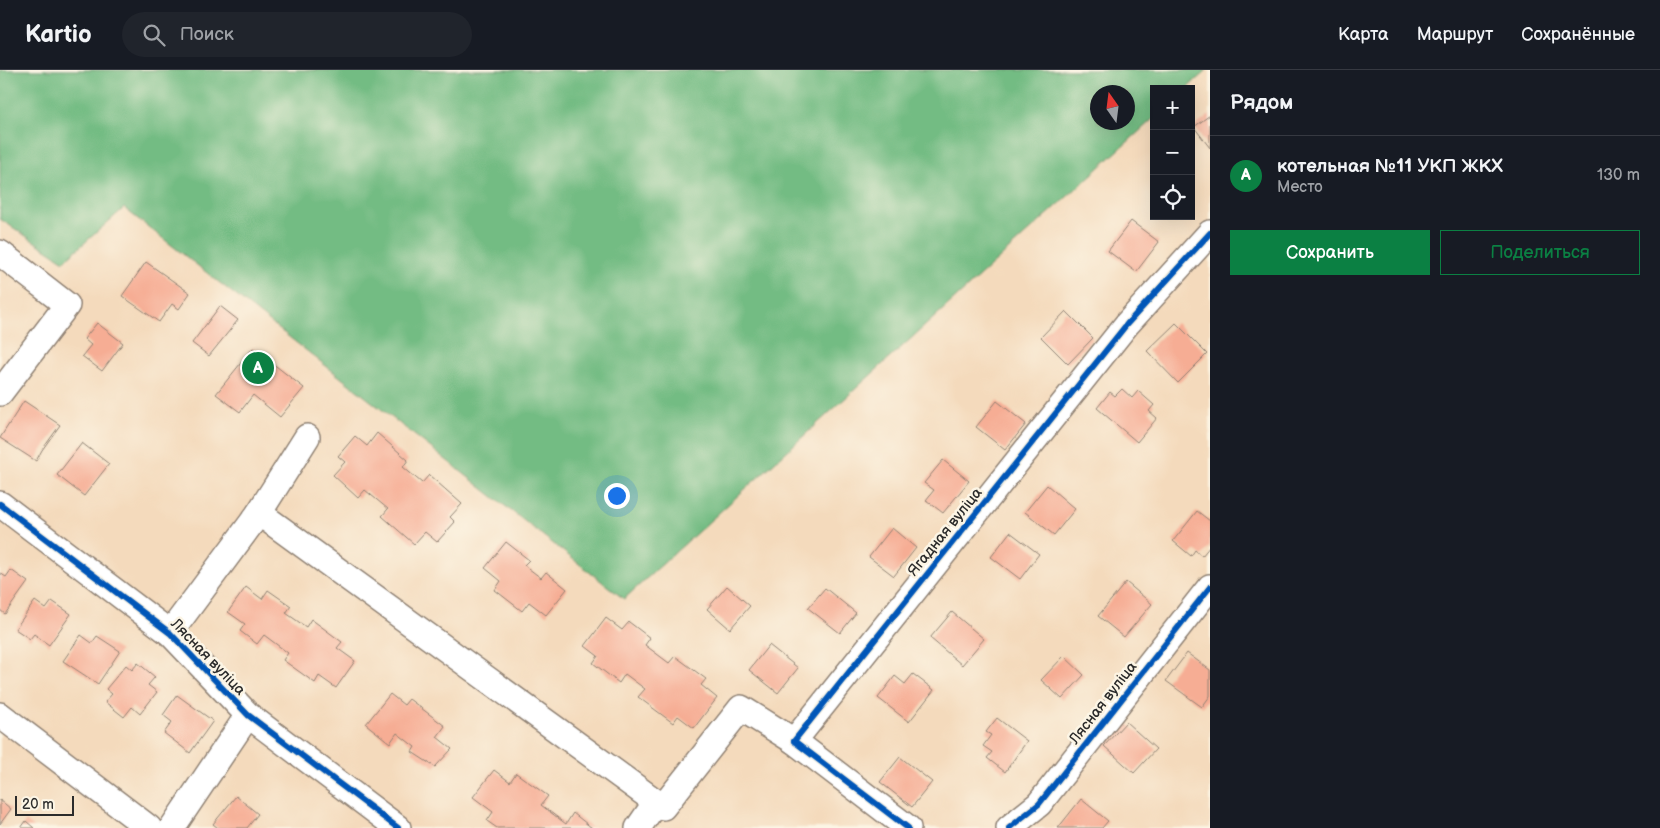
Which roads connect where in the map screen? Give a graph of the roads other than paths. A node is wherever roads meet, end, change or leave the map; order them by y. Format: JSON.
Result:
{"nodes":[{"id":1,"x":1210,"y":233,"type":"edge"},
{"id":2,"x":0,"y":253,"type":"edge"},
{"id":3,"x":0,"y":393,"type":"edge"},
{"id":4,"x":306,"y":436,"type":"dead end"},
{"id":5,"x":0,"y":504,"type":"edge"},
{"id":6,"x":259,"y":513,"type":"junction"},
{"id":7,"x":1210,"y":587,"type":"edge"},
{"id":8,"x":170,"y":633,"type":"junction"},
{"id":9,"x":0,"y":715,"type":"edge"},
{"id":10,"x":248,"y":715,"type":"junction"},
{"id":11,"x":794,"y":741,"type":"junction"},
{"id":12,"x":656,"y":802,"type":"junction"},
{"id":13,"x":175,"y":827,"type":"edge"},
{"id":14,"x":149,"y":828,"type":"edge"},
{"id":15,"x":398,"y":828,"type":"edge"},
{"id":16,"x":638,"y":828,"type":"edge"},
{"id":17,"x":908,"y":828,"type":"edge"},
{"id":18,"x":1009,"y":828,"type":"edge"}],
"edges":[{"from":1,"to":11,"type":"street","name":"Ягадная вуліца"},
{"from":2,"to":3,"type":"street"},
{"from":4,"to":6,"type":"street"},
{"from":5,"to":8,"type":"street","name":"Лясная вуліца"},
{"from":6,"to":8,"type":"street"},
{"from":6,"to":12,"type":"street"},
{"from":7,"to":18,"type":"street","name":"Лясная вуліца"},
{"from":8,"to":10,"type":"street","name":"Лясная вуліца"},
{"from":9,"to":14,"type":"street"},
{"from":10,"to":13,"type":"street"},
{"from":10,"to":15,"type":"street","name":"Лясная вуліца"},
{"from":11,"to":12,"type":"street"},
{"from":11,"to":17,"type":"street"},
{"from":12,"to":16,"type":"street"}]}
